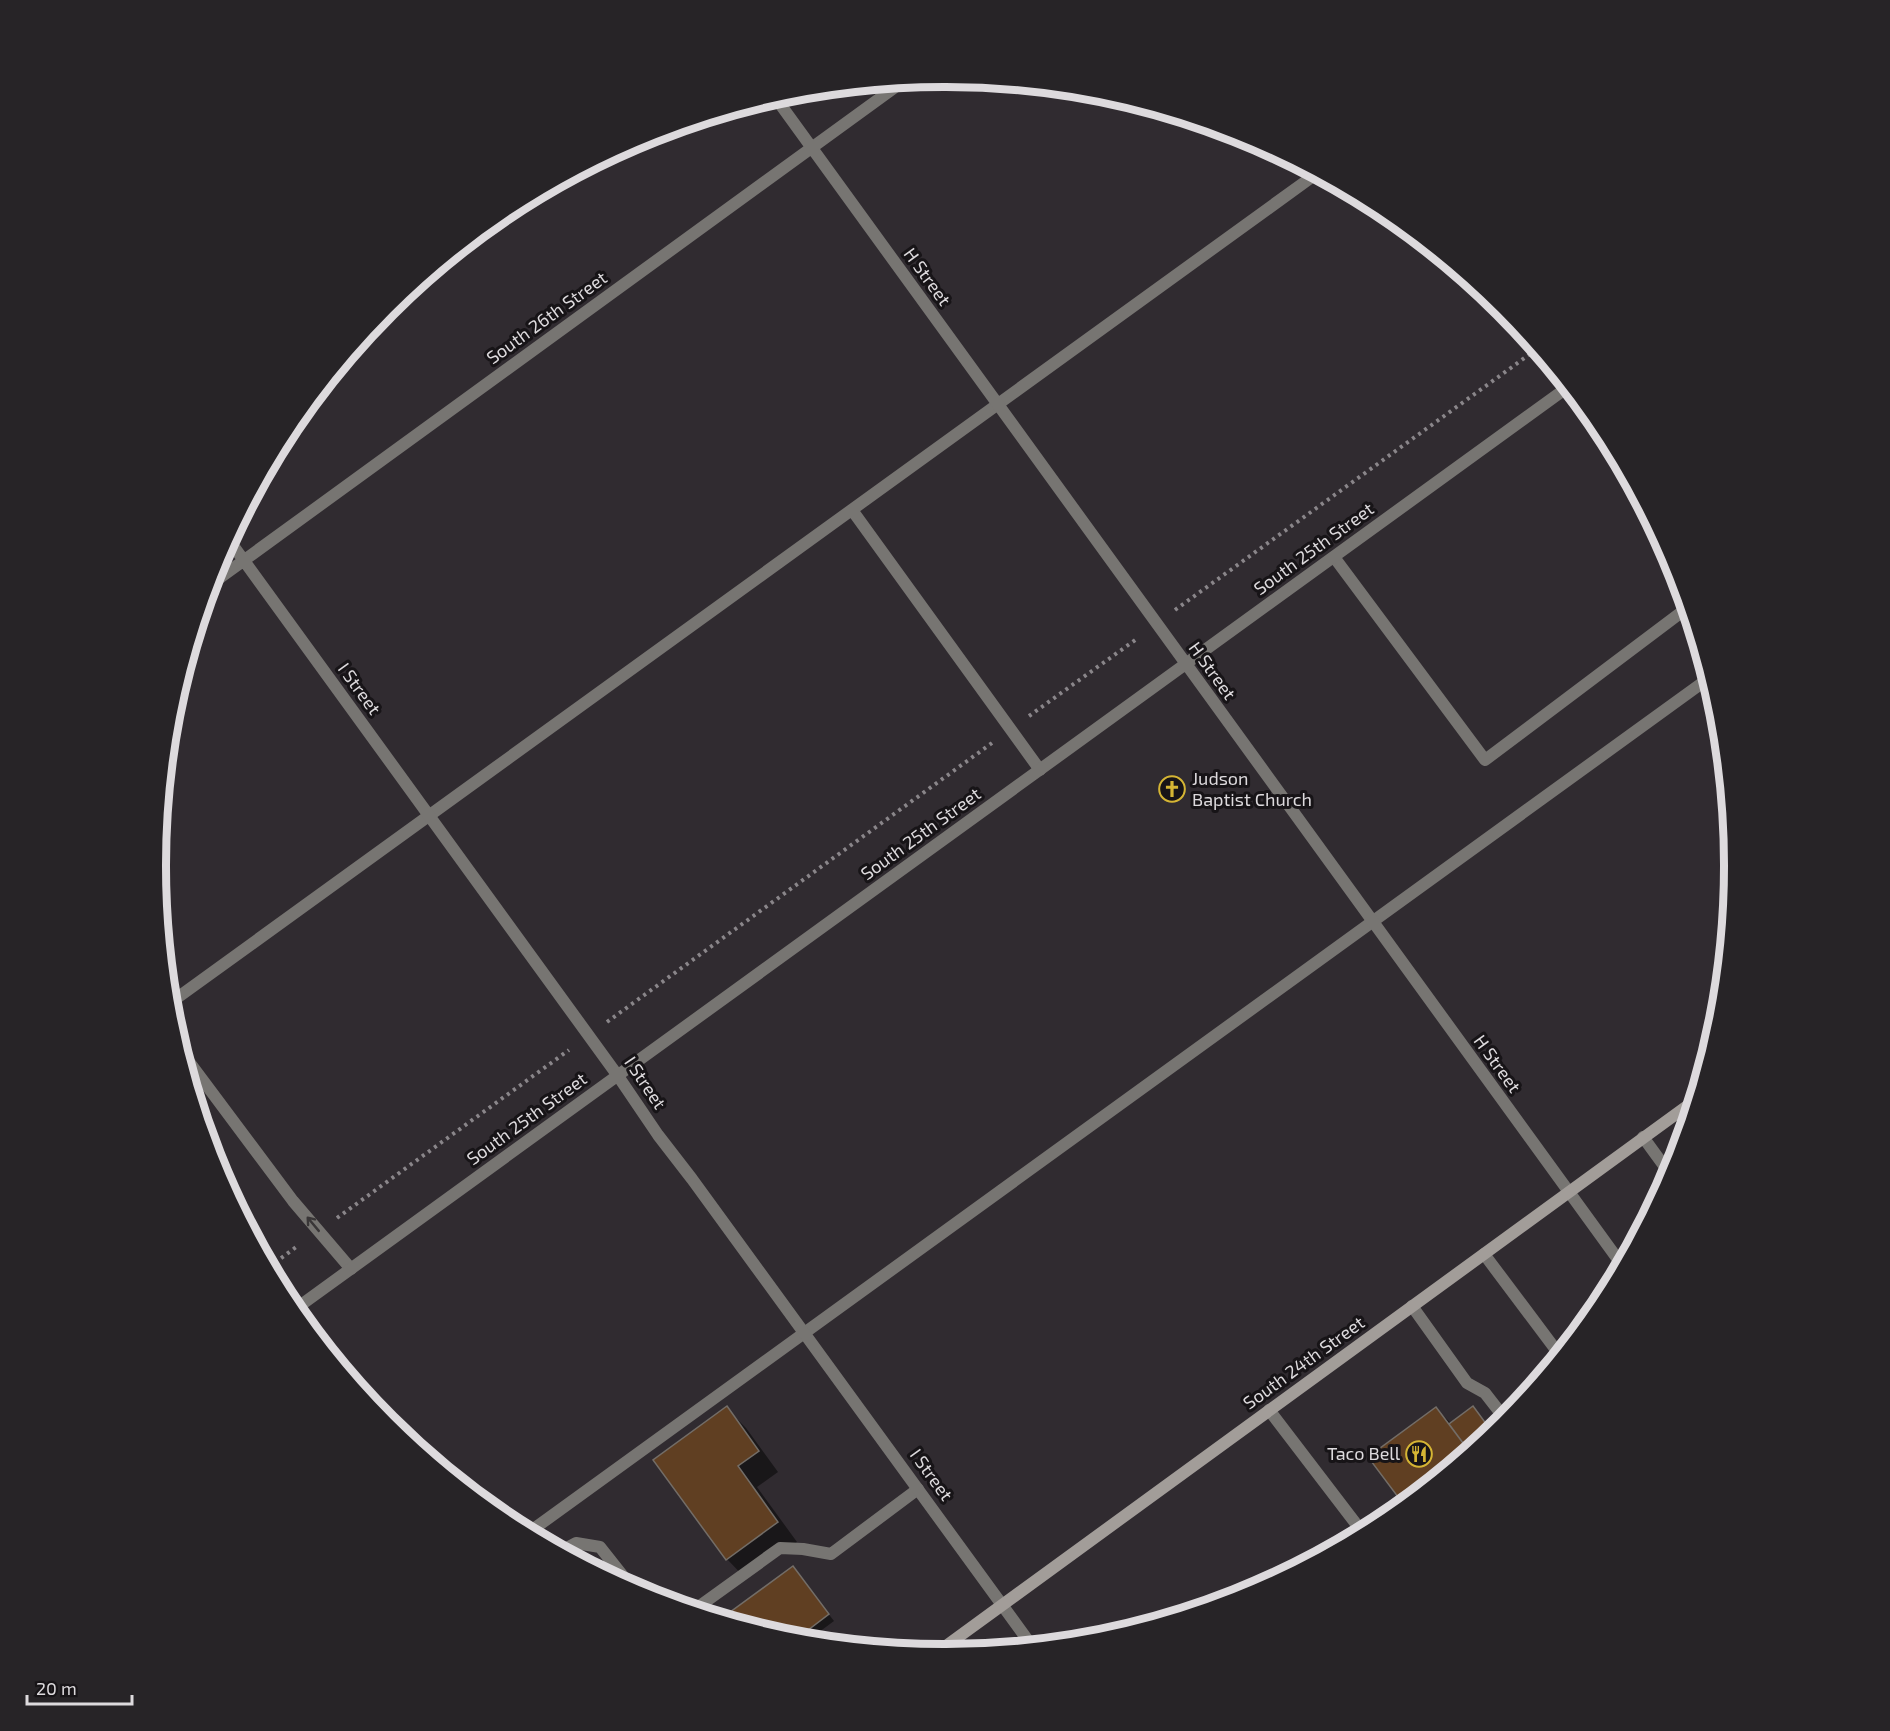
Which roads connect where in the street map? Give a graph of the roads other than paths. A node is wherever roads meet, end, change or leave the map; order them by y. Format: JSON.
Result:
{"nodes":[{"id":1,"x":892,"y":89,"type":"edge"},
{"id":2,"x":781,"y":105,"type":"edge"},
{"id":3,"x":812,"y":148,"type":"junction"},
{"id":4,"x":1310,"y":178,"type":"edge"},
{"id":5,"x":1562,"y":391,"type":"edge"},
{"id":6,"x":998,"y":405,"type":"junction"},
{"id":7,"x":852,"y":510,"type":"junction"},
{"id":8,"x":235,"y":548,"type":"edge"},
{"id":9,"x":1334,"y":557,"type":"junction"},
{"id":10,"x":243,"y":560,"type":"junction"},
{"id":11,"x":223,"y":575,"type":"edge"},
{"id":12,"x":1681,"y":612,"type":"edge"},
{"id":13,"x":1185,"y":665,"type":"junction"},
{"id":14,"x":1702,"y":683,"type":"edge"},
{"id":15,"x":1040,"y":770,"type":"junction"},
{"id":16,"x":428,"y":815,"type":"junction"},
{"id":17,"x":1372,"y":922,"type":"junction"},
{"id":18,"x":178,"y":997,"type":"edge"},
{"id":19,"x":193,"y":1066,"type":"edge"},
{"id":20,"x":618,"y":1076,"type":"junction"},
{"id":21,"x":1684,"y":1108,"type":"edge"},
{"id":22,"x":1644,"y":1137,"type":"junction"},
{"id":23,"x":1663,"y":1165,"type":"edge"},
{"id":24,"x":1569,"y":1193,"type":"junction"},
{"id":25,"x":1484,"y":1254,"type":"junction"},
{"id":26,"x":1617,"y":1258,"type":"edge"},
{"id":27,"x":351,"y":1269,"type":"junction"},
{"id":28,"x":302,"y":1304,"type":"edge"},
{"id":29,"x":1412,"y":1306,"type":"junction"},
{"id":30,"x":804,"y":1332,"type":"junction"},
{"id":31,"x":1556,"y":1348,"type":"edge"},
{"id":32,"x":1269,"y":1410,"type":"junction"},
{"id":33,"x":1499,"y":1411,"type":"edge"},
{"id":34,"x":918,"y":1489,"type":"junction"},
{"id":35,"x":1357,"y":1526,"type":"edge"},
{"id":36,"x":536,"y":1527,"type":"edge"},
{"id":37,"x":569,"y":1547,"type":"edge"},
{"id":38,"x":621,"y":1573,"type":"edge"},
{"id":39,"x":701,"y":1605,"type":"edge"},
{"id":40,"x":1002,"y":1605,"type":"junction"},
{"id":41,"x":1027,"y":1639,"type":"edge"},
{"id":42,"x":949,"y":1644,"type":"edge"}],
"edges":[{"from":1,"to":3,"type":"street","name":"South 26th Street"},
{"from":2,"to":3,"type":"street","name":"H Street"},
{"from":3,"to":6,"type":"street","name":"H Street"},
{"from":3,"to":10,"type":"street","name":"South 26th Street"},
{"from":4,"to":6,"type":"street"},
{"from":5,"to":9,"type":"street","name":"South 25th Street"},
{"from":6,"to":7,"type":"street"},
{"from":6,"to":13,"type":"street","name":"H Street"},
{"from":7,"to":15,"type":"street"},
{"from":7,"to":16,"type":"street"},
{"from":8,"to":10,"type":"street","name":"I Street"},
{"from":9,"to":12,"type":"street"},
{"from":9,"to":13,"type":"street","name":"South 25th Street"},
{"from":10,"to":11,"type":"street","name":"South 26th Street"},
{"from":10,"to":16,"type":"street","name":"I Street"},
{"from":13,"to":15,"type":"street","name":"South 25th Street"},
{"from":13,"to":17,"type":"street","name":"H Street"},
{"from":14,"to":17,"type":"street"},
{"from":15,"to":20,"type":"street","name":"South 25th Street"},
{"from":16,"to":18,"type":"street"},
{"from":16,"to":20,"type":"street","name":"I Street"},
{"from":17,"to":24,"type":"street","name":"H Street"},
{"from":17,"to":30,"type":"street"},
{"from":27,"to":19,"type":"street","one_way":true},
{"from":20,"to":27,"type":"street","name":"South 25th Street"},
{"from":20,"to":30,"type":"street","name":"I Street"},
{"from":21,"to":22,"type":"main road","name":"South 24th Street"},
{"from":22,"to":23,"type":"street"},
{"from":22,"to":24,"type":"main road","name":"South 24th Street"},
{"from":24,"to":25,"type":"main road","name":"South 24th Street"},
{"from":24,"to":26,"type":"street","name":"H Street"},
{"from":25,"to":29,"type":"main road","name":"South 24th Street"},
{"from":25,"to":31,"type":"street"},
{"from":27,"to":28,"type":"street","name":"South 25th Street"},
{"from":29,"to":32,"type":"main road","name":"South 24th Street"},
{"from":29,"to":33,"type":"street"},
{"from":30,"to":34,"type":"street","name":"I Street"},
{"from":30,"to":36,"type":"street"},
{"from":32,"to":35,"type":"street"},
{"from":32,"to":40,"type":"main road","name":"South 24th Street"},
{"from":34,"to":39,"type":"street"},
{"from":34,"to":40,"type":"street","name":"I Street"},
{"from":37,"to":38,"type":"street"},
{"from":40,"to":41,"type":"street","name":"I Street"},
{"from":40,"to":42,"type":"main road","name":"South 24th Street"}]}
